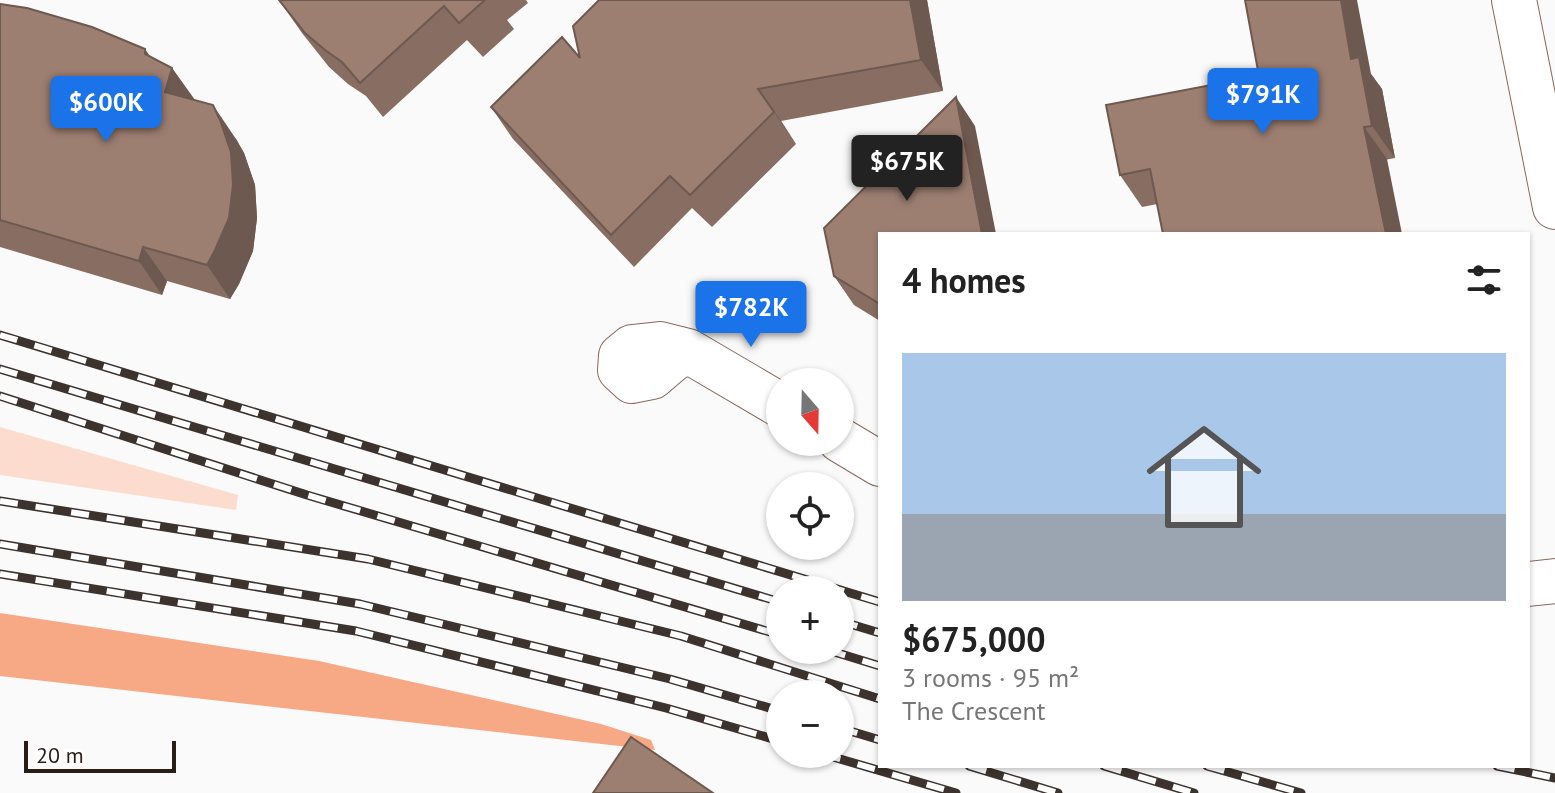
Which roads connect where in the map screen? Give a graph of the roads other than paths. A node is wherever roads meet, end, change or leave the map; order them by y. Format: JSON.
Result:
{"nodes":[{"id":1,"x":1514,"y":0,"type":"edge"},
{"id":2,"x":1555,"y":207,"type":"edge"},
{"id":3,"x":688,"y":351,"type":"dead end"},
{"id":4,"x":766,"y":397,"type":"edge"},
{"id":5,"x":854,"y":448,"type":"edge"},
{"id":6,"x":878,"y":463,"type":"edge"},
{"id":7,"x":1555,"y":581,"type":"edge"},
{"id":8,"x":1530,"y":584,"type":"edge"}],
"edges":[{"from":1,"to":2,"type":"street"},
{"from":3,"to":4,"type":"street"},
{"from":5,"to":6,"type":"street"},
{"from":7,"to":8,"type":"street"}]}
